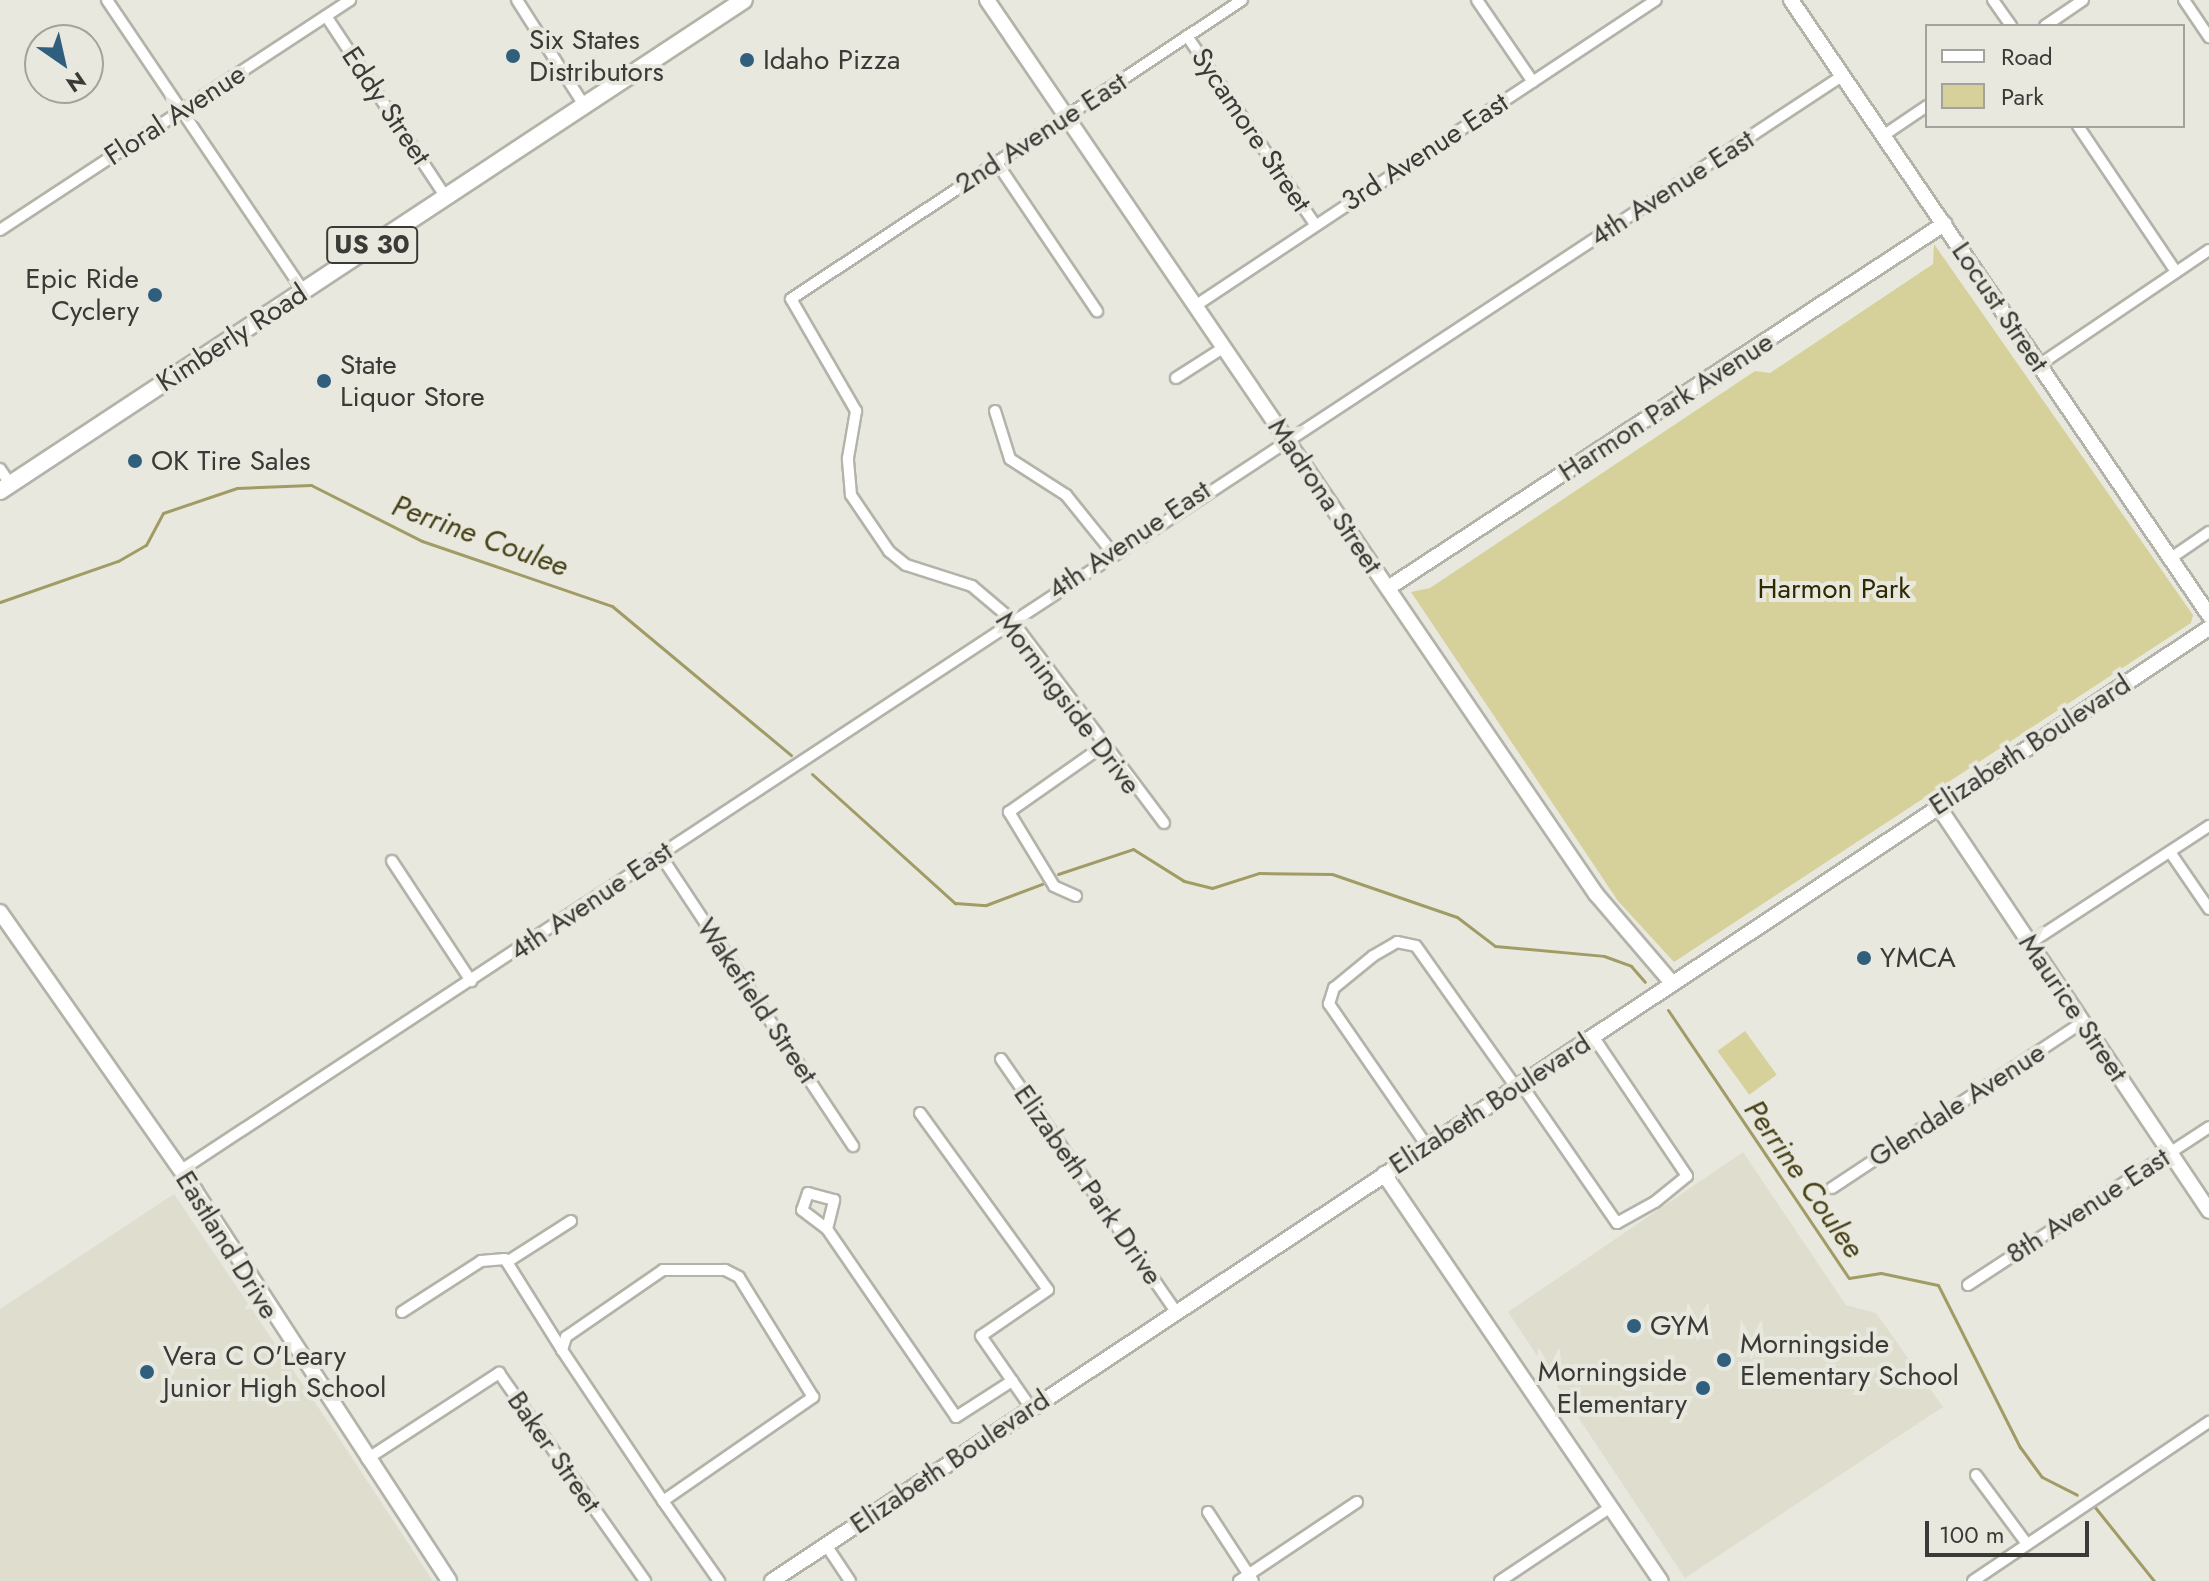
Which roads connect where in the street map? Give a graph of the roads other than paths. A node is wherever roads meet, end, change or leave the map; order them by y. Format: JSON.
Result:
{"nodes":[{"id":1,"x":107,"y":0,"type":"edge"},
{"id":2,"x":350,"y":0,"type":"edge"},
{"id":3,"x":517,"y":0,"type":"edge"},
{"id":4,"x":744,"y":0,"type":"edge"},
{"id":5,"x":987,"y":0,"type":"edge"},
{"id":6,"x":1242,"y":0,"type":"edge"},
{"id":7,"x":1477,"y":0,"type":"edge"},
{"id":8,"x":1656,"y":0,"type":"edge"},
{"id":9,"x":1791,"y":0,"type":"edge"},
{"id":10,"x":1993,"y":0,"type":"edge"},
{"id":11,"x":2083,"y":0,"type":"edge"},
{"id":12,"x":2184,"y":0,"type":"edge"},
{"id":13,"x":326,"y":16,"type":"junction"},
{"id":14,"x":2010,"y":24,"type":"edge"},
{"id":15,"x":2048,"y":24,"type":"edge"},
{"id":16,"x":1187,"y":36,"type":"junction"},
{"id":17,"x":2209,"y":37,"type":"edge"},
{"id":18,"x":1842,"y":76,"type":"junction"},
{"id":19,"x":1533,"y":82,"type":"junction"},
{"id":20,"x":584,"y":105,"type":"junction"},
{"id":21,"x":1925,"y":107,"type":"edge"},
{"id":22,"x":181,"y":111,"type":"junction"},
{"id":23,"x":1067,"y":117,"type":"junction"},
{"id":24,"x":2079,"y":128,"type":"edge"},
{"id":25,"x":1884,"y":135,"type":"junction"},
{"id":26,"x":997,"y":163,"type":"junction"},
{"id":27,"x":446,"y":197,"type":"junction"},
{"id":28,"x":1315,"y":224,"type":"junction"},
{"id":29,"x":1944,"y":224,"type":"junction"},
{"id":30,"x":0,"y":230,"type":"edge"},
{"id":31,"x":2209,"y":250,"type":"edge"},
{"id":32,"x":838,"y":264,"type":"joint"},
{"id":33,"x":2176,"y":272,"type":"junction"},
{"id":34,"x":303,"y":291,"type":"junction"},
{"id":35,"x":1195,"y":306,"type":"junction"},
{"id":36,"x":1097,"y":311,"type":"dead end"},
{"id":37,"x":1223,"y":348,"type":"junction"},
{"id":38,"x":2039,"y":365,"type":"junction"},
{"id":39,"x":1176,"y":378,"type":"dead end"},
{"id":40,"x":995,"y":411,"type":"dead end"},
{"id":41,"x":1287,"y":441,"type":"junction"},
{"id":42,"x":0,"y":469,"type":"edge"},
{"id":43,"x":5,"y":488,"type":"edge"},
{"id":44,"x":2209,"y":532,"type":"edge"},
{"id":45,"x":1112,"y":552,"type":"junction"},
{"id":46,"x":2171,"y":558,"type":"junction"},
{"id":47,"x":1388,"y":588,"type":"junction"},
{"id":48,"x":2209,"y":615,"type":"edge"},
{"id":49,"x":1011,"y":619,"type":"junction"},
{"id":50,"x":2209,"y":628,"type":"edge"},
{"id":51,"x":1103,"y":746,"type":"junction"},
{"id":52,"x":1938,"y":806,"type":"junction"},
{"id":53,"x":1164,"y":823,"type":"dead end"},
{"id":54,"x":2209,"y":826,"type":"edge"},
{"id":55,"x":2170,"y":852,"type":"junction"},
{"id":56,"x":661,"y":856,"type":"junction"},
{"id":57,"x":392,"y":861,"type":"dead end"},
{"id":58,"x":1076,"y":896,"type":"dead end"},
{"id":59,"x":2209,"y":909,"type":"edge"},
{"id":60,"x":0,"y":912,"type":"edge"},
{"id":61,"x":2030,"y":943,"type":"junction"},
{"id":62,"x":471,"y":981,"type":"junction"},
{"id":63,"x":1673,"y":984,"type":"junction"},
{"id":64,"x":2083,"y":1022,"type":"junction"},
{"id":65,"x":1593,"y":1036,"type":"junction"},
{"id":66,"x":1001,"y":1059,"type":"dead end"},
{"id":67,"x":1518,"y":1085,"type":"junction"},
{"id":68,"x":920,"y":1113,"type":"dead end"},
{"id":69,"x":2209,"y":1127,"type":"edge"},
{"id":70,"x":853,"y":1146,"type":"dead end"},
{"id":71,"x":1427,"y":1146,"type":"junction"},
{"id":72,"x":2169,"y":1153,"type":"junction"},
{"id":73,"x":180,"y":1171,"type":"junction"},
{"id":74,"x":1384,"y":1174,"type":"junction"},
{"id":75,"x":1832,"y":1188,"type":"dead end"},
{"id":76,"x":2209,"y":1211,"type":"edge"},
{"id":77,"x":571,"y":1221,"type":"dead end"},
{"id":78,"x":827,"y":1229,"type":"dead end"},
{"id":79,"x":507,"y":1262,"type":"junction"},
{"id":80,"x":1968,"y":1285,"type":"dead end"},
{"id":81,"x":402,"y":1312,"type":"dead end"},
{"id":82,"x":1176,"y":1312,"type":"junction"},
{"id":83,"x":562,"y":1350,"type":"junction"},
{"id":84,"x":1012,"y":1381,"type":"junction"},
{"id":85,"x":1031,"y":1408,"type":"junction"},
{"id":86,"x":2209,"y":1422,"type":"edge"},
{"id":87,"x":367,"y":1459,"type":"junction"},
{"id":88,"x":1976,"y":1475,"type":"dead end"},
{"id":89,"x":663,"y":1501,"type":"junction"},
{"id":90,"x":1357,"y":1502,"type":"dead end"},
{"id":91,"x":1611,"y":1507,"type":"junction"},
{"id":92,"x":1208,"y":1512,"type":"dead end"},
{"id":93,"x":2027,"y":1544,"type":"junction"},
{"id":94,"x":826,"y":1545,"type":"junction"},
{"id":95,"x":1247,"y":1579,"type":"edge"},
{"id":96,"x":449,"y":1581,"type":"edge"},
{"id":97,"x":645,"y":1581,"type":"edge"},
{"id":98,"x":719,"y":1581,"type":"edge"},
{"id":99,"x":772,"y":1581,"type":"edge"},
{"id":100,"x":850,"y":1581,"type":"edge"},
{"id":101,"x":1500,"y":1581,"type":"edge"},
{"id":102,"x":1661,"y":1581,"type":"edge"},
{"id":103,"x":1973,"y":1581,"type":"edge"}],
"edges":[{"from":1,"to":22,"type":"street"},
{"from":2,"to":13,"type":"street","name":"Floral Avenue"},
{"from":3,"to":20,"type":"street"},
{"from":4,"to":20,"type":"main road","name":"Kimberly Road","number":"US 30"},
{"from":5,"to":23,"type":"street","name":"Madrona Street"},
{"from":6,"to":16,"type":"street","name":"2nd Avenue East"},
{"from":7,"to":19,"type":"street"},
{"from":8,"to":19,"type":"street","name":"3rd Avenue East"},
{"from":9,"to":18,"type":"street","name":"Locust Street"},
{"from":10,"to":14,"type":"street"},
{"from":11,"to":15,"type":"street"},
{"from":12,"to":17,"type":"street"},
{"from":13,"to":22,"type":"street","name":"Floral Avenue"},
{"from":13,"to":27,"type":"street","name":"Eddy Street"},
{"from":16,"to":23,"type":"street","name":"2nd Avenue East"},
{"from":16,"to":28,"type":"street","name":"Sycamore Street"},
{"from":18,"to":25,"type":"street","name":"Locust Street"},
{"from":18,"to":41,"type":"street","name":"4th Avenue East"},
{"from":19,"to":28,"type":"street","name":"3rd Avenue East"},
{"from":20,"to":27,"type":"main road","name":"Kimberly Road","number":"US 30"},
{"from":21,"to":25,"type":"street"},
{"from":22,"to":30,"type":"street","name":"Floral Avenue"},
{"from":22,"to":34,"type":"street"},
{"from":23,"to":26,"type":"street","name":"2nd Avenue East"},
{"from":23,"to":35,"type":"street","name":"Madrona Street"},
{"from":24,"to":33,"type":"street"},
{"from":25,"to":29,"type":"street","name":"Locust Street"},
{"from":26,"to":32,"type":"street","name":"2nd Avenue East"},
{"from":26,"to":36,"type":"street"},
{"from":27,"to":34,"type":"main road","name":"Kimberly Road","number":"US 30"},
{"from":28,"to":35,"type":"street","name":"3rd Avenue East"},
{"from":29,"to":38,"type":"street","name":"Locust Street"},
{"from":29,"to":47,"type":"street","name":"Harmon Park Avenue"},
{"from":31,"to":33,"type":"street"},
{"from":32,"to":49,"type":"street","name":"Morningside Drive"},
{"from":33,"to":38,"type":"street"},
{"from":34,"to":43,"type":"main road","name":"Kimberly Road","number":"US 30"},
{"from":35,"to":37,"type":"street","name":"Madrona Street"},
{"from":37,"to":39,"type":"street"},
{"from":37,"to":41,"type":"street","name":"Madrona Street"},
{"from":38,"to":46,"type":"street","name":"Locust Street"},
{"from":40,"to":45,"type":"street"},
{"from":41,"to":45,"type":"street","name":"4th Avenue East"},
{"from":41,"to":47,"type":"street","name":"Madrona Street"},
{"from":42,"to":43,"type":"street"},
{"from":44,"to":46,"type":"street"},
{"from":45,"to":49,"type":"street","name":"4th Avenue East"},
{"from":46,"to":48,"type":"street","name":"Locust Street"},
{"from":47,"to":63,"type":"street","name":"Madrona Street"},
{"from":49,"to":51,"type":"street","name":"Morningside Drive"},
{"from":49,"to":56,"type":"street","name":"4th Avenue East"},
{"from":50,"to":52,"type":"street","name":"Elizabeth Boulevard"},
{"from":51,"to":53,"type":"street","name":"Morningside Drive"},
{"from":51,"to":58,"type":"street"},
{"from":52,"to":61,"type":"street","name":"Maurice Street"},
{"from":52,"to":63,"type":"street","name":"Elizabeth Boulevard"},
{"from":54,"to":55,"type":"street"},
{"from":55,"to":59,"type":"street"},
{"from":55,"to":61,"type":"street"},
{"from":56,"to":62,"type":"street","name":"4th Avenue East"},
{"from":56,"to":70,"type":"street","name":"Wakefield Street"},
{"from":57,"to":62,"type":"street"},
{"from":60,"to":73,"type":"street","name":"Eastland Drive"},
{"from":61,"to":64,"type":"street","name":"Maurice Street"},
{"from":62,"to":73,"type":"street","name":"4th Avenue East"},
{"from":63,"to":65,"type":"street","name":"Elizabeth Boulevard"},
{"from":64,"to":72,"type":"street","name":"Maurice Street"},
{"from":64,"to":75,"type":"street","name":"Glendale Avenue"},
{"from":65,"to":67,"type":"street","name":"Elizabeth Boulevard"},
{"from":65,"to":67,"type":"street"},
{"from":66,"to":82,"type":"street","name":"Elizabeth Park Drive"},
{"from":67,"to":71,"type":"street","name":"Elizabeth Boulevard"},
{"from":67,"to":71,"type":"street"},
{"from":68,"to":84,"type":"street"},
{"from":69,"to":72,"type":"street","name":"8th Avenue East"},
{"from":71,"to":74,"type":"street","name":"Elizabeth Boulevard"},
{"from":72,"to":76,"type":"street","name":"Maurice Street"},
{"from":72,"to":80,"type":"street","name":"8th Avenue East"},
{"from":73,"to":87,"type":"street","name":"Eastland Drive"},
{"from":74,"to":82,"type":"street","name":"Elizabeth Boulevard"},
{"from":74,"to":91,"type":"street"},
{"from":77,"to":79,"type":"street"},
{"from":78,"to":84,"type":"street"},
{"from":79,"to":81,"type":"street"},
{"from":79,"to":83,"type":"street"},
{"from":82,"to":85,"type":"street","name":"Elizabeth Boulevard"},
{"from":83,"to":89,"type":"street"},
{"from":83,"to":89,"type":"street"},
{"from":84,"to":85,"type":"street"},
{"from":85,"to":94,"type":"street","name":"Elizabeth Boulevard"},
{"from":86,"to":93,"type":"street"},
{"from":87,"to":96,"type":"street","name":"Eastland Drive"},
{"from":87,"to":97,"type":"street","name":"Baker Street"},
{"from":88,"to":93,"type":"street"},
{"from":89,"to":98,"type":"street"},
{"from":90,"to":95,"type":"street"},
{"from":91,"to":101,"type":"street"},
{"from":91,"to":102,"type":"street"},
{"from":92,"to":95,"type":"street"},
{"from":93,"to":103,"type":"street"},
{"from":94,"to":99,"type":"street","name":"Elizabeth Boulevard"},
{"from":94,"to":100,"type":"street"}]}
